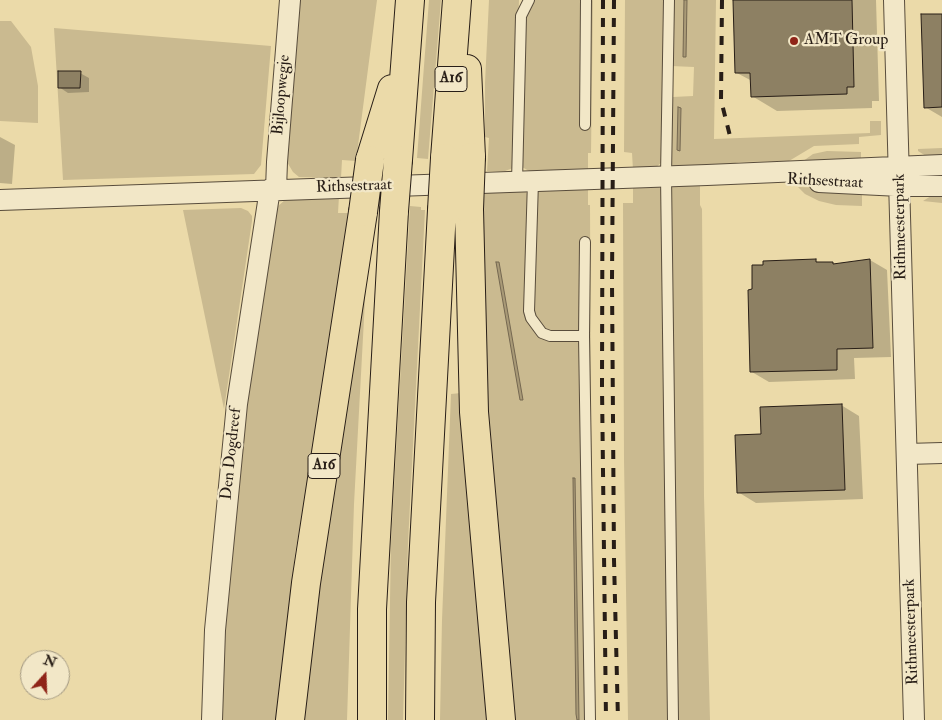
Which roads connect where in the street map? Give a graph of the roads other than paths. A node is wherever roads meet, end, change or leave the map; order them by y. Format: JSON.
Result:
{"nodes":[{"id":1,"x":290,"y":0,"type":"edge"},
{"id":2,"x":410,"y":0,"type":"edge"},
{"id":3,"x":458,"y":0,"type":"edge"},
{"id":4,"x":464,"y":0,"type":"edge"},
{"id":5,"x":529,"y":0,"type":"edge"},
{"id":6,"x":586,"y":0,"type":"edge"},
{"id":7,"x":669,"y":0,"type":"edge"},
{"id":8,"x":894,"y":0,"type":"edge"},
{"id":9,"x":407,"y":37,"type":"junction"},
{"id":10,"x":585,"y":125,"type":"dead end"},
{"id":11,"x":458,"y":158,"type":"junction"},
{"id":12,"x":942,"y":166,"type":"edge"},
{"id":13,"x":666,"y":176,"type":"junction"},
{"id":14,"x":900,"y":177,"type":"junction"},
{"id":15,"x":525,"y":182,"type":"junction"},
{"id":16,"x":942,"y":186,"type":"edge"},
{"id":17,"x":273,"y":189,"type":"junction"},
{"id":18,"x":0,"y":200,"type":"edge"},
{"id":19,"x":585,"y":242,"type":"dead end"},
{"id":20,"x":584,"y":336,"type":"junction"},
{"id":21,"x":942,"y":453,"type":"edge"},
{"id":22,"x":907,"y":454,"type":"junction"},
{"id":23,"x":212,"y":720,"type":"edge"},
{"id":24,"x":290,"y":720,"type":"edge"},
{"id":25,"x":372,"y":720,"type":"edge"},
{"id":26,"x":420,"y":720,"type":"edge"},
{"id":27,"x":501,"y":720,"type":"edge"},
{"id":28,"x":590,"y":720,"type":"edge"},
{"id":29,"x":673,"y":720,"type":"edge"},
{"id":30,"x":914,"y":720,"type":"edge"}],
"edges":[{"from":1,"to":17,"type":"street","name":"Bijloopwegje"},
{"from":2,"to":9,"type":"highway","number":"A16"},
{"from":3,"to":11,"type":"highway","number":"A16"},
{"from":4,"to":11,"type":"highway","number":"A16"},
{"from":5,"to":15,"type":"lane"},
{"from":6,"to":10,"type":"lane"},
{"from":7,"to":13,"type":"lane"},
{"from":8,"to":14,"type":"street","name":"Rithmeesterpark"},
{"from":9,"to":24,"type":"highway","number":"A16","bridge":true},
{"from":9,"to":25,"type":"highway","number":"A16","bridge":true},
{"from":11,"to":26,"type":"highway","number":"A16","bridge":true},
{"from":11,"to":27,"type":"highway","number":"A16","bridge":true},
{"from":12,"to":14,"type":"street","name":"Rithsestraat"},
{"from":13,"to":14,"type":"street","name":"Rithsestraat"},
{"from":13,"to":15,"type":"street","name":"Rithsestraat"},
{"from":13,"to":29,"type":"lane"},
{"from":14,"to":16,"type":"street","name":"Rithsestraat"},
{"from":14,"to":22,"type":"street","name":"Rithmeesterpark"},
{"from":15,"to":17,"type":"street","name":"Rithsestraat"},
{"from":15,"to":20,"type":"lane"},
{"from":17,"to":18,"type":"street","name":"Rithsestraat"},
{"from":17,"to":23,"type":"street","name":"Den Dogdreef"},
{"from":19,"to":20,"type":"lane"},
{"from":20,"to":28,"type":"lane"},
{"from":21,"to":22,"type":"street"},
{"from":22,"to":30,"type":"street","name":"Rithmeesterpark"}]}
